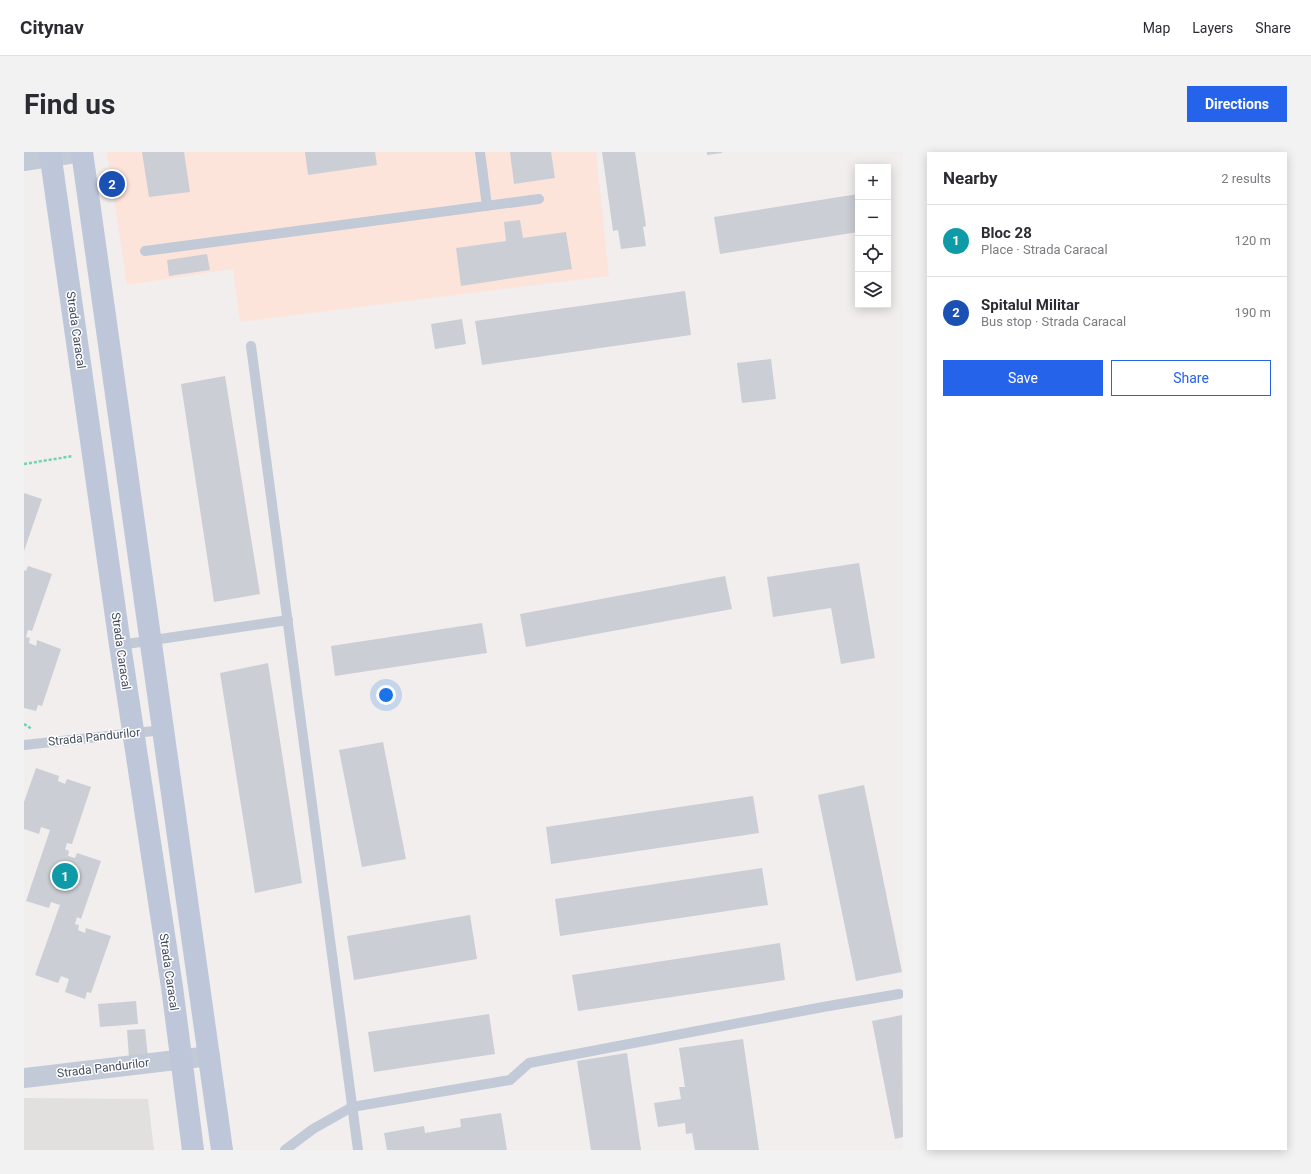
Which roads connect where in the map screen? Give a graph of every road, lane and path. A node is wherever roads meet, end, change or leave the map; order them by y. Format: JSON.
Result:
{"nodes":[{"id":1,"x":82,"y":152,"type":"edge"},
{"id":2,"x":480,"y":152,"type":"edge"},
{"id":3,"x":51,"y":154,"type":"edge"},
{"id":4,"x":24,"y":161,"type":"edge"},
{"id":5,"x":539,"y":199,"type":"dead end"},
{"id":6,"x":487,"y":206,"type":"junction"},
{"id":7,"x":145,"y":251,"type":"dead end"},
{"id":8,"x":250,"y":346,"type":"dead end"},
{"id":9,"x":93,"y":452,"type":"junction"},
{"id":10,"x":24,"y":464,"type":"edge"},
{"id":11,"x":288,"y":620,"type":"junction"},
{"id":12,"x":150,"y":641,"type":"junction"},
{"id":13,"x":120,"y":646,"type":"junction"},
{"id":14,"x":163,"y":730,"type":"junction"},
{"id":15,"x":133,"y":734,"type":"junction"},
{"id":16,"x":24,"y":745,"type":"edge"},
{"id":17,"x":899,"y":994,"type":"dead end"},
{"id":18,"x":210,"y":1056,"type":"junction"},
{"id":19,"x":181,"y":1059,"type":"junction"},
{"id":20,"x":24,"y":1078,"type":"edge"},
{"id":21,"x":352,"y":1107,"type":"junction"},
{"id":22,"x":193,"y":1150,"type":"edge"},
{"id":23,"x":222,"y":1150,"type":"edge"},
{"id":24,"x":285,"y":1150,"type":"edge"},
{"id":25,"x":358,"y":1150,"type":"edge"}],
"edges":[{"from":1,"to":3,"type":"street"},
{"from":1,"to":12,"type":"main road"},
{"from":2,"to":6,"type":"lane"},
{"from":3,"to":4,"type":"street"},
{"from":3,"to":9,"type":"main road","name":"Strada Caracal"},
{"from":5,"to":6,"type":"lane"},
{"from":6,"to":7,"type":"lane"},
{"from":8,"to":11,"type":"lane"},
{"from":9,"to":10,"type":"path"},
{"from":9,"to":13,"type":"main road","name":"Strada Caracal"},
{"from":11,"to":12,"type":"lane"},
{"from":11,"to":21,"type":"lane"},
{"from":12,"to":13,"type":"lane"},
{"from":12,"to":14,"type":"main road"},
{"from":13,"to":15,"type":"main road","name":"Strada Caracal"},
{"from":14,"to":15,"type":"lane","name":"Strada Pandurilor"},
{"from":14,"to":18,"type":"main road"},
{"from":15,"to":16,"type":"lane","name":"Strada Pandurilor"},
{"from":15,"to":19,"type":"main road","name":"Strada Caracal"},
{"from":17,"to":21,"type":"lane"},
{"from":18,"to":19,"type":"street","name":"Strada Pandurilor"},
{"from":18,"to":23,"type":"main road"},
{"from":19,"to":20,"type":"street","name":"Strada Pandurilor"},
{"from":19,"to":22,"type":"main road","name":"Strada Caracal"},
{"from":21,"to":24,"type":"lane"},
{"from":21,"to":25,"type":"lane"}]}
